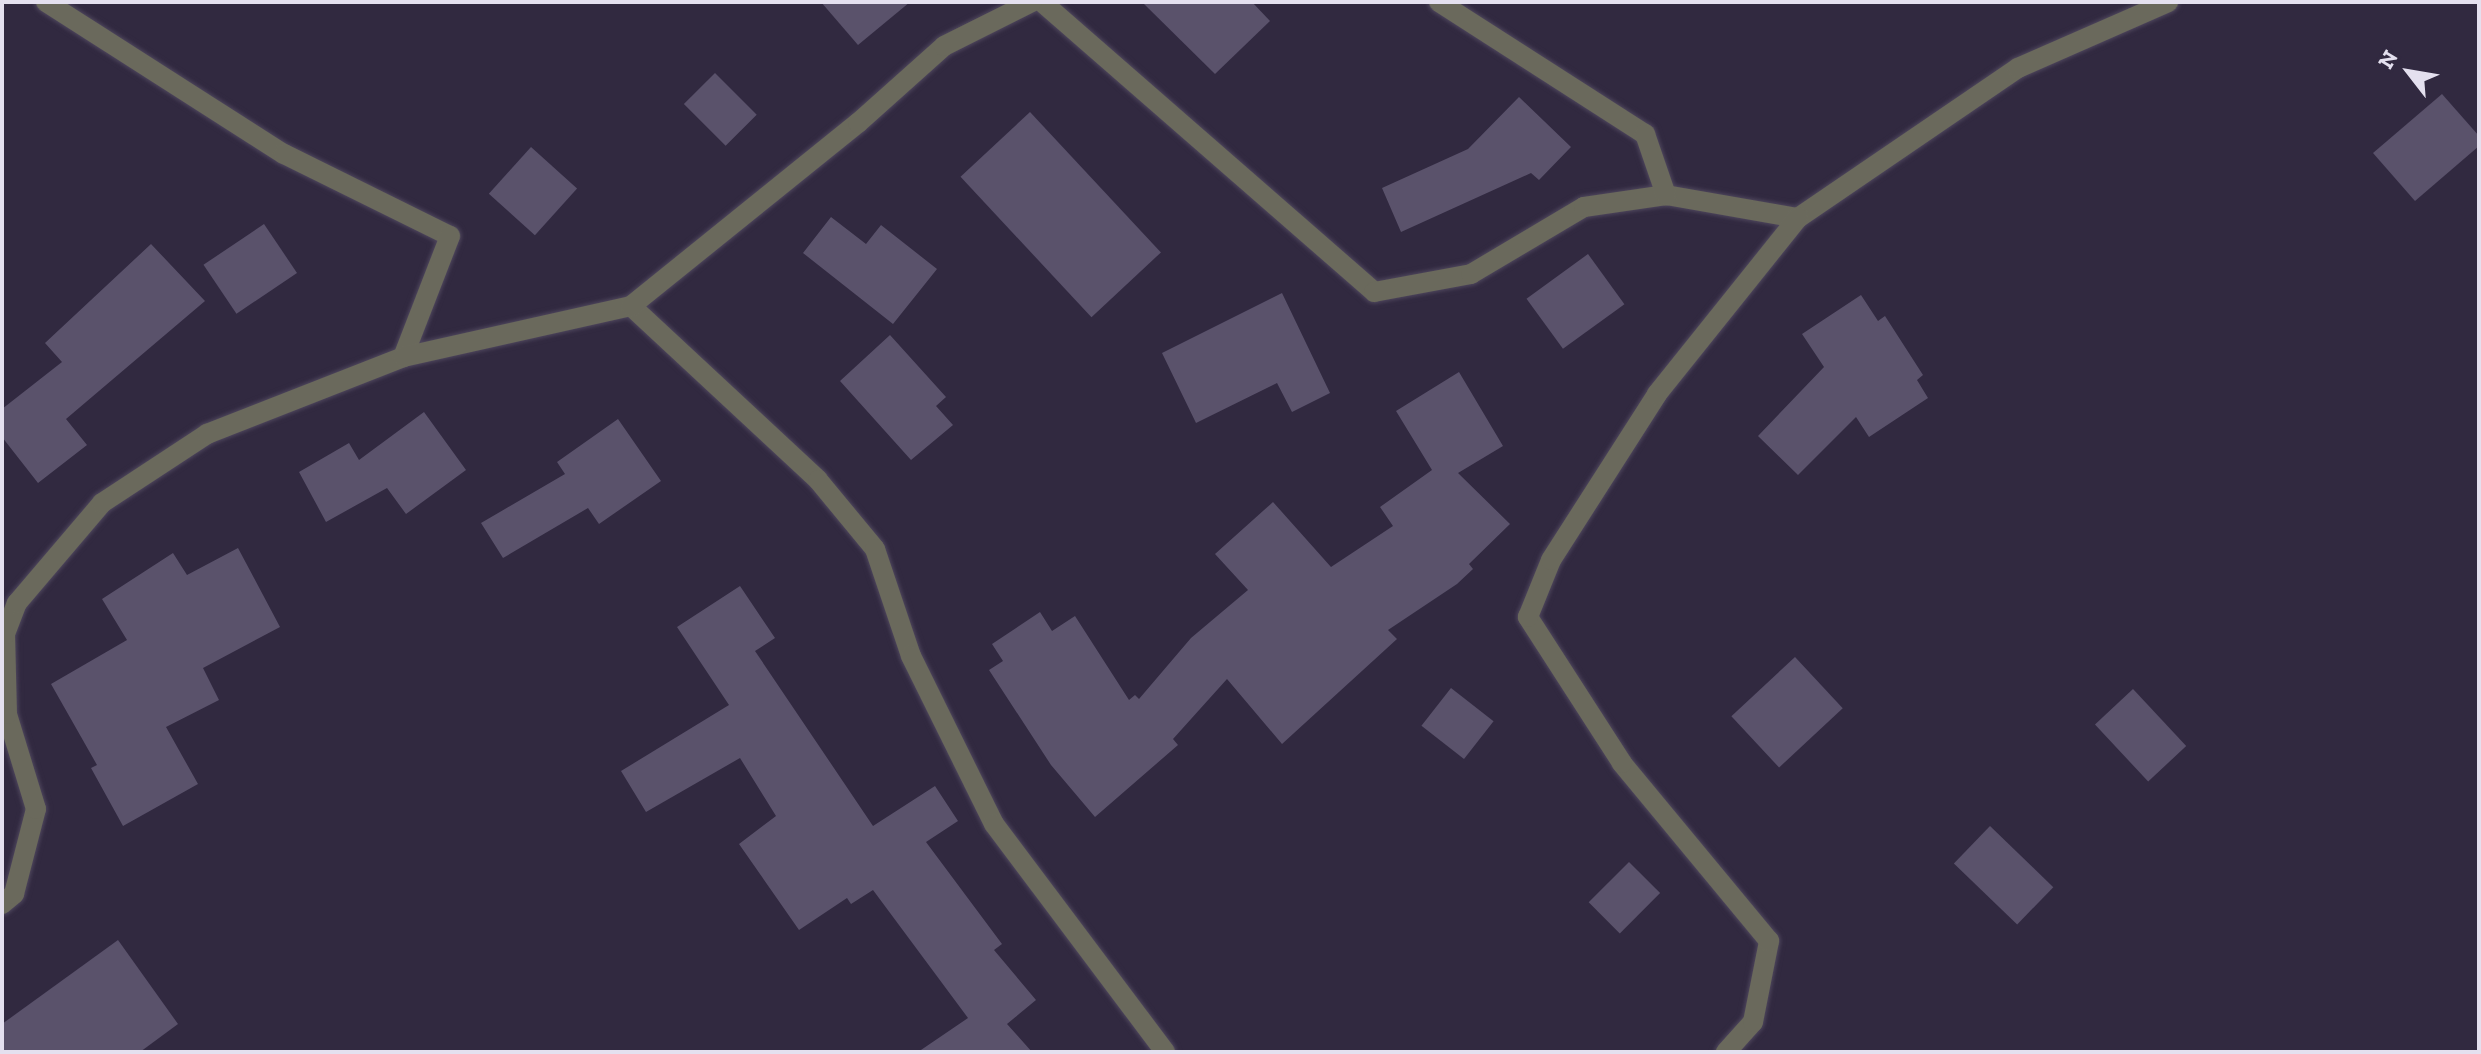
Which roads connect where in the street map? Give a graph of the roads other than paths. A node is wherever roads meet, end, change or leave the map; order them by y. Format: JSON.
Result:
{"nodes":[{"id":1,"x":46,"y":2,"type":"edge"},
{"id":2,"x":1032,"y":2,"type":"edge"},
{"id":3,"x":1042,"y":2,"type":"edge"},
{"id":4,"x":1439,"y":2,"type":"edge"},
{"id":5,"x":2168,"y":2,"type":"edge"},
{"id":6,"x":1666,"y":195,"type":"junction"},
{"id":7,"x":1798,"y":218,"type":"junction"},
{"id":8,"x":631,"y":306,"type":"junction"},
{"id":9,"x":403,"y":357,"type":"junction"},
{"id":10,"x":10,"y":599,"type":"edge"},
{"id":11,"x":2,"y":904,"type":"edge"},
{"id":12,"x":1165,"y":1052,"type":"edge"},
{"id":13,"x":1726,"y":1052,"type":"edge"}],
"edges":[{"from":1,"to":9,"type":"street"},
{"from":2,"to":8,"type":"street"},
{"from":3,"to":6,"type":"street"},
{"from":4,"to":6,"type":"street"},
{"from":5,"to":7,"type":"street"},
{"from":6,"to":7,"type":"street"},
{"from":7,"to":13,"type":"street"},
{"from":8,"to":9,"type":"street"},
{"from":8,"to":12,"type":"street"},
{"from":9,"to":10,"type":"street"},
{"from":10,"to":11,"type":"street"}]}
